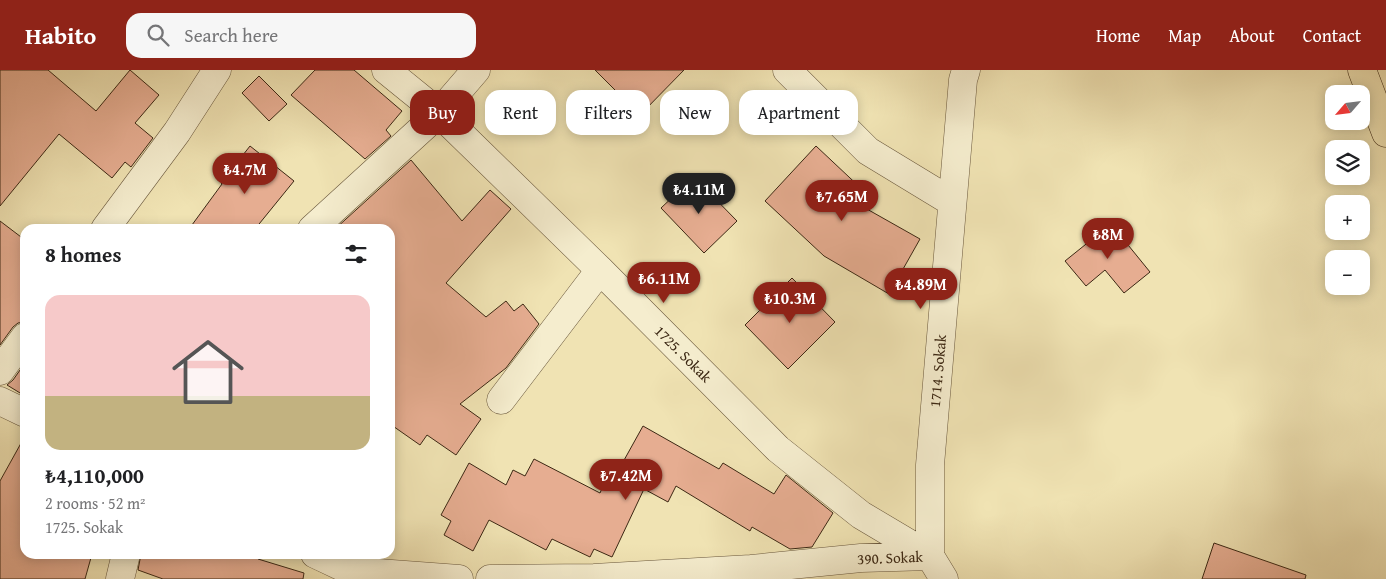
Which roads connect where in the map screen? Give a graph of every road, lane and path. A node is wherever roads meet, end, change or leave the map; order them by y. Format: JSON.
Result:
{"nodes":[{"id":1,"x":217,"y":70,"type":"edge"},
{"id":2,"x":386,"y":70,"type":"edge"},
{"id":3,"x":476,"y":70,"type":"edge"},
{"id":4,"x":787,"y":70,"type":"edge"},
{"id":5,"x":966,"y":70,"type":"edge"},
{"id":6,"x":1362,"y":70,"type":"edge"},
{"id":7,"x":411,"y":90,"type":"edge"},
{"id":8,"x":459,"y":90,"type":"edge"},
{"id":9,"x":1386,"y":133,"type":"edge"},
{"id":10,"x":415,"y":135,"type":"edge"},
{"id":11,"x":462,"y":135,"type":"edge"},
{"id":12,"x":952,"y":202,"type":"junction"},
{"id":13,"x":109,"y":224,"type":"edge"},
{"id":14,"x":317,"y":224,"type":"edge"},
{"id":15,"x":600,"y":270,"type":"junction"},
{"id":16,"x":20,"y":344,"type":"edge"},
{"id":17,"x":0,"y":371,"type":"edge"},
{"id":18,"x":501,"y":400,"type":"dead end"},
{"id":19,"x":0,"y":401,"type":"edge"},
{"id":20,"x":20,"y":411,"type":"edge"},
{"id":21,"x":125,"y":559,"type":"edge"},
{"id":22,"x":326,"y":559,"type":"edge"},
{"id":23,"x":937,"y":568,"type":"edge"},
{"id":24,"x":120,"y":579,"type":"edge"},
{"id":25,"x":459,"y":579,"type":"edge"},
{"id":26,"x":490,"y":579,"type":"edge"}],
"edges":[{"from":1,"to":13,"type":"street"},
{"from":2,"to":7,"type":"street","name":"1725. Sokak"},
{"from":3,"to":8,"type":"street"},
{"from":4,"to":12,"type":"street"},
{"from":5,"to":12,"type":"street","name":"1714. Sokak"},
{"from":6,"to":9,"type":"highway"},
{"from":10,"to":14,"type":"street"},
{"from":11,"to":15,"type":"street","name":"1725. Sokak"},
{"from":12,"to":23,"type":"street","name":"1714. Sokak"},
{"from":15,"to":18,"type":"street"},
{"from":15,"to":23,"type":"street","name":"1725. Sokak"},
{"from":16,"to":17,"type":"street"},
{"from":19,"to":20,"type":"street"},
{"from":21,"to":24,"type":"street"},
{"from":22,"to":25,"type":"street"},
{"from":23,"to":26,"type":"street","name":"390. Sokak"}]}
